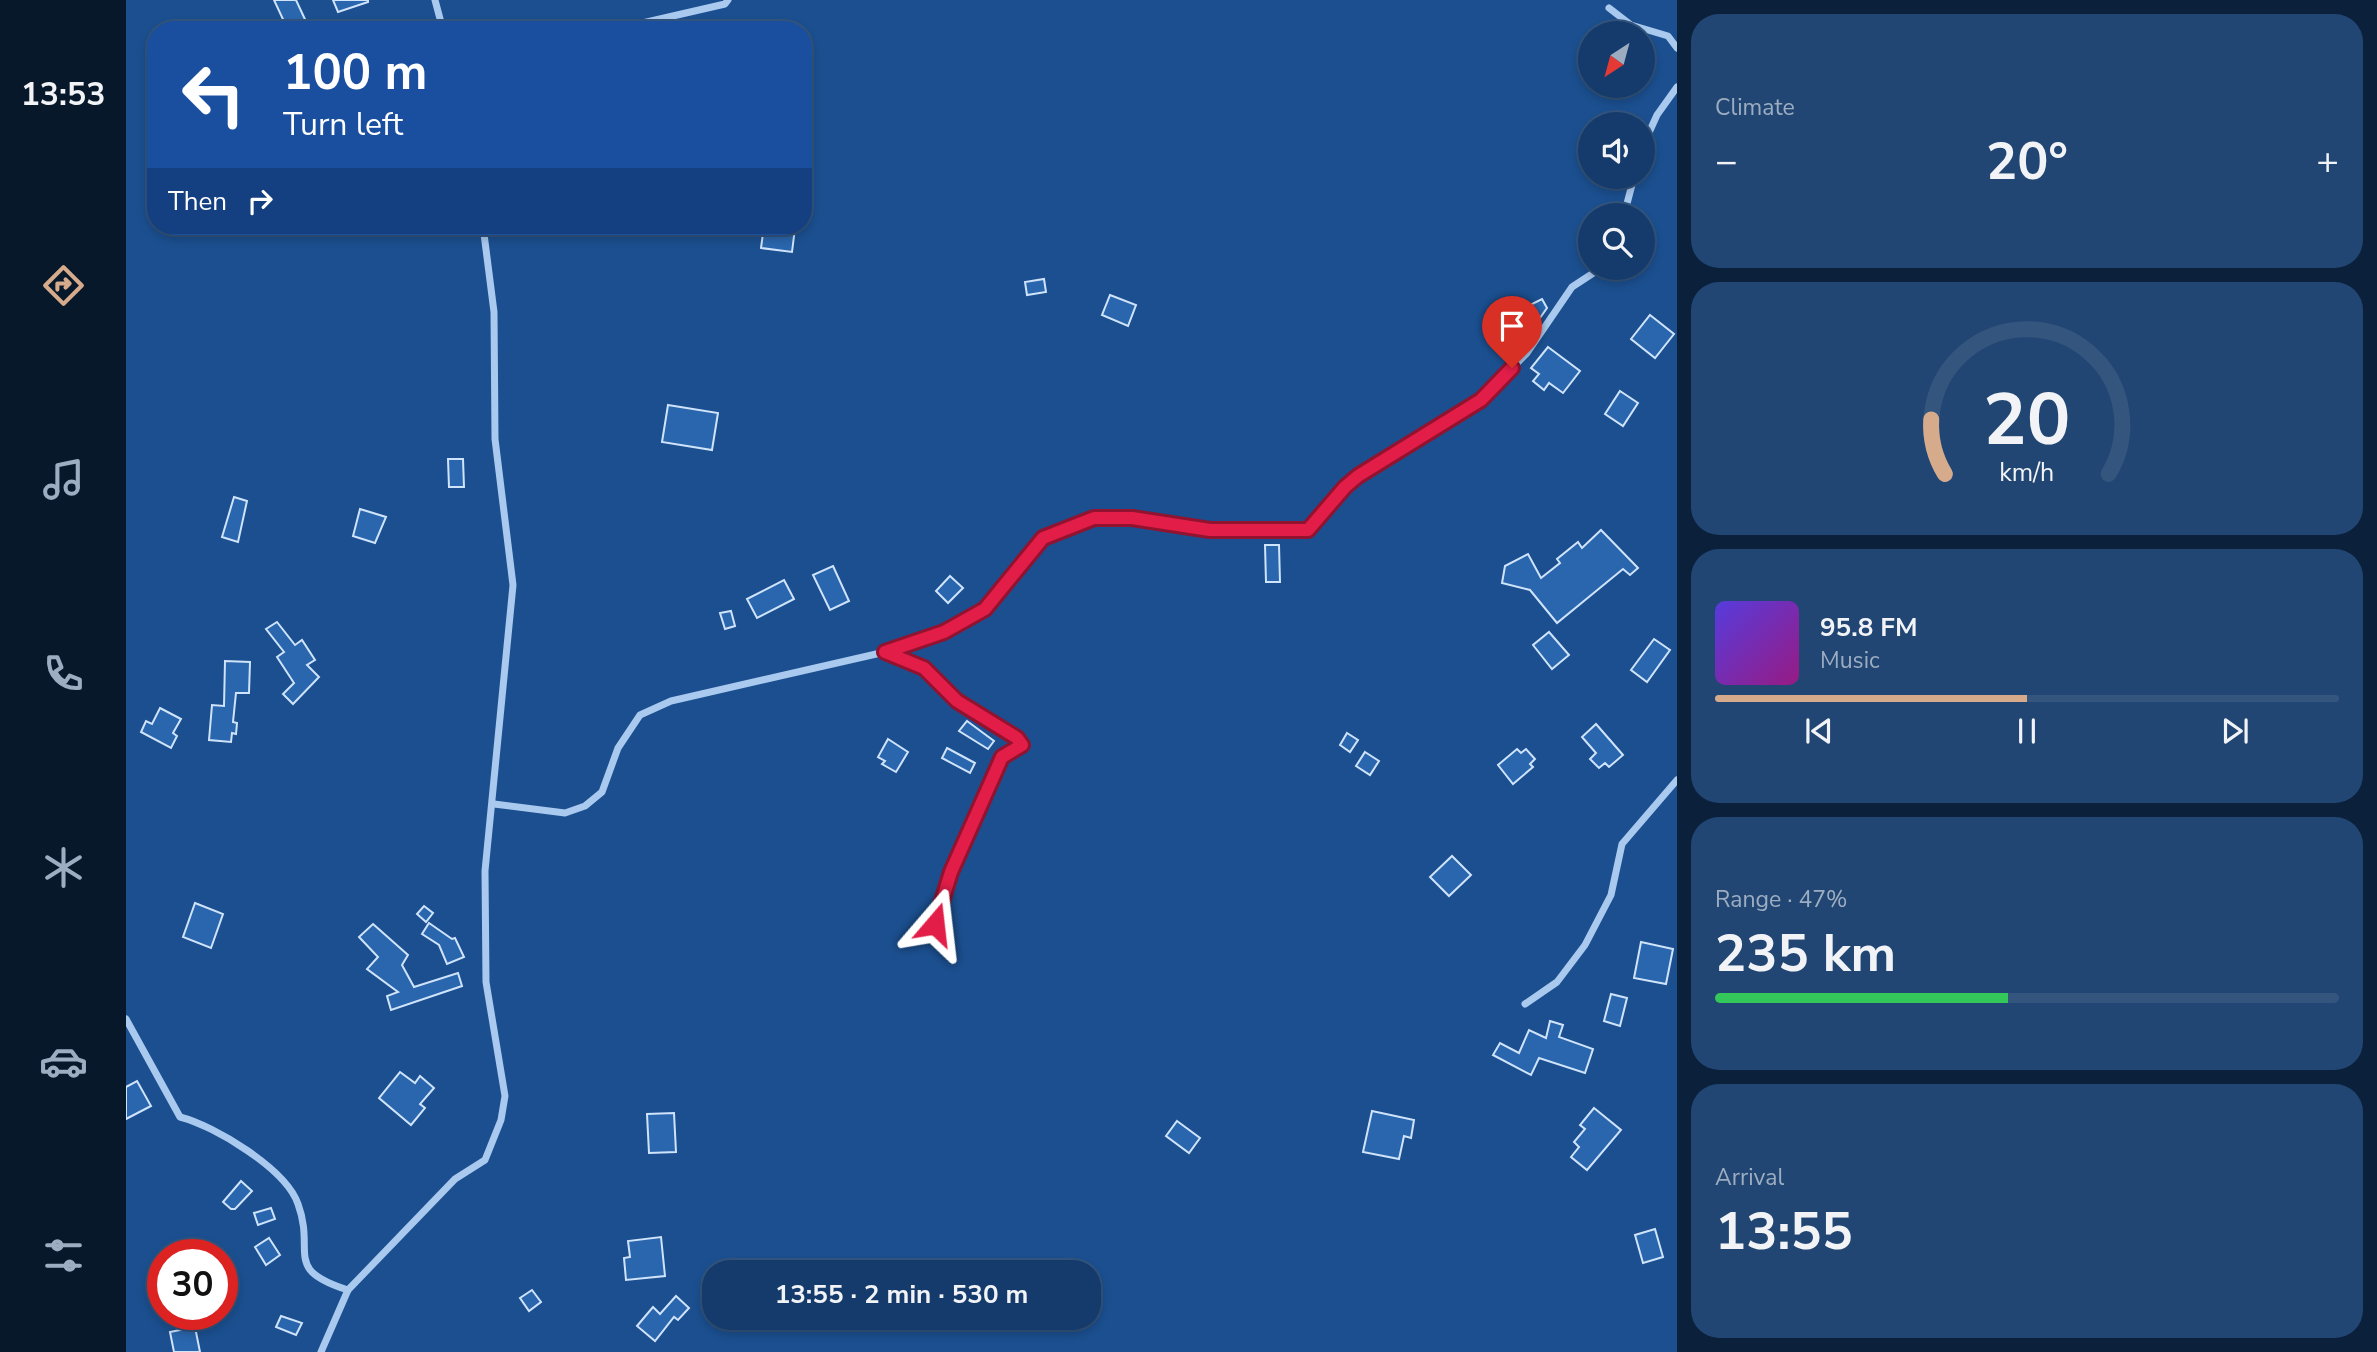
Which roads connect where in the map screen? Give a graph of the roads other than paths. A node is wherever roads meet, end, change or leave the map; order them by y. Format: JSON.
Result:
{"nodes":[{"id":1,"x":435,"y":0,"type":"edge"},
{"id":2,"x":728,"y":0,"type":"edge"},
{"id":3,"x":1609,"y":8,"type":"dead end"},
{"id":4,"x":441,"y":21,"type":"edge"},
{"id":5,"x":651,"y":21,"type":"edge"},
{"id":6,"x":1677,"y":48,"type":"edge"},
{"id":7,"x":1677,"y":87,"type":"edge"},
{"id":8,"x":1655,"y":119,"type":"edge"},
{"id":9,"x":484,"y":235,"type":"edge"},
{"id":10,"x":1584,"y":280,"type":"edge"},
{"id":11,"x":885,"y":652,"type":"junction"},
{"id":12,"x":1677,"y":780,"type":"edge"},
{"id":13,"x":494,"y":804,"type":"junction"},
{"id":14,"x":951,"y":945,"type":"dead end"},
{"id":15,"x":1525,"y":1004,"type":"dead end"},
{"id":16,"x":126,"y":1019,"type":"edge"},
{"id":17,"x":348,"y":1290,"type":"junction"},
{"id":18,"x":321,"y":1352,"type":"edge"}],
"edges":[{"from":1,"to":4,"type":"street"},
{"from":2,"to":5,"type":"street"},
{"from":3,"to":6,"type":"street"},
{"from":7,"to":8,"type":"street"},
{"from":9,"to":13,"type":"street"},
{"from":10,"to":11,"type":"street"},
{"from":11,"to":13,"type":"street"},
{"from":11,"to":14,"type":"street"},
{"from":12,"to":15,"type":"street"},
{"from":13,"to":17,"type":"street"},
{"from":16,"to":17,"type":"street"},
{"from":17,"to":18,"type":"street"}]}
